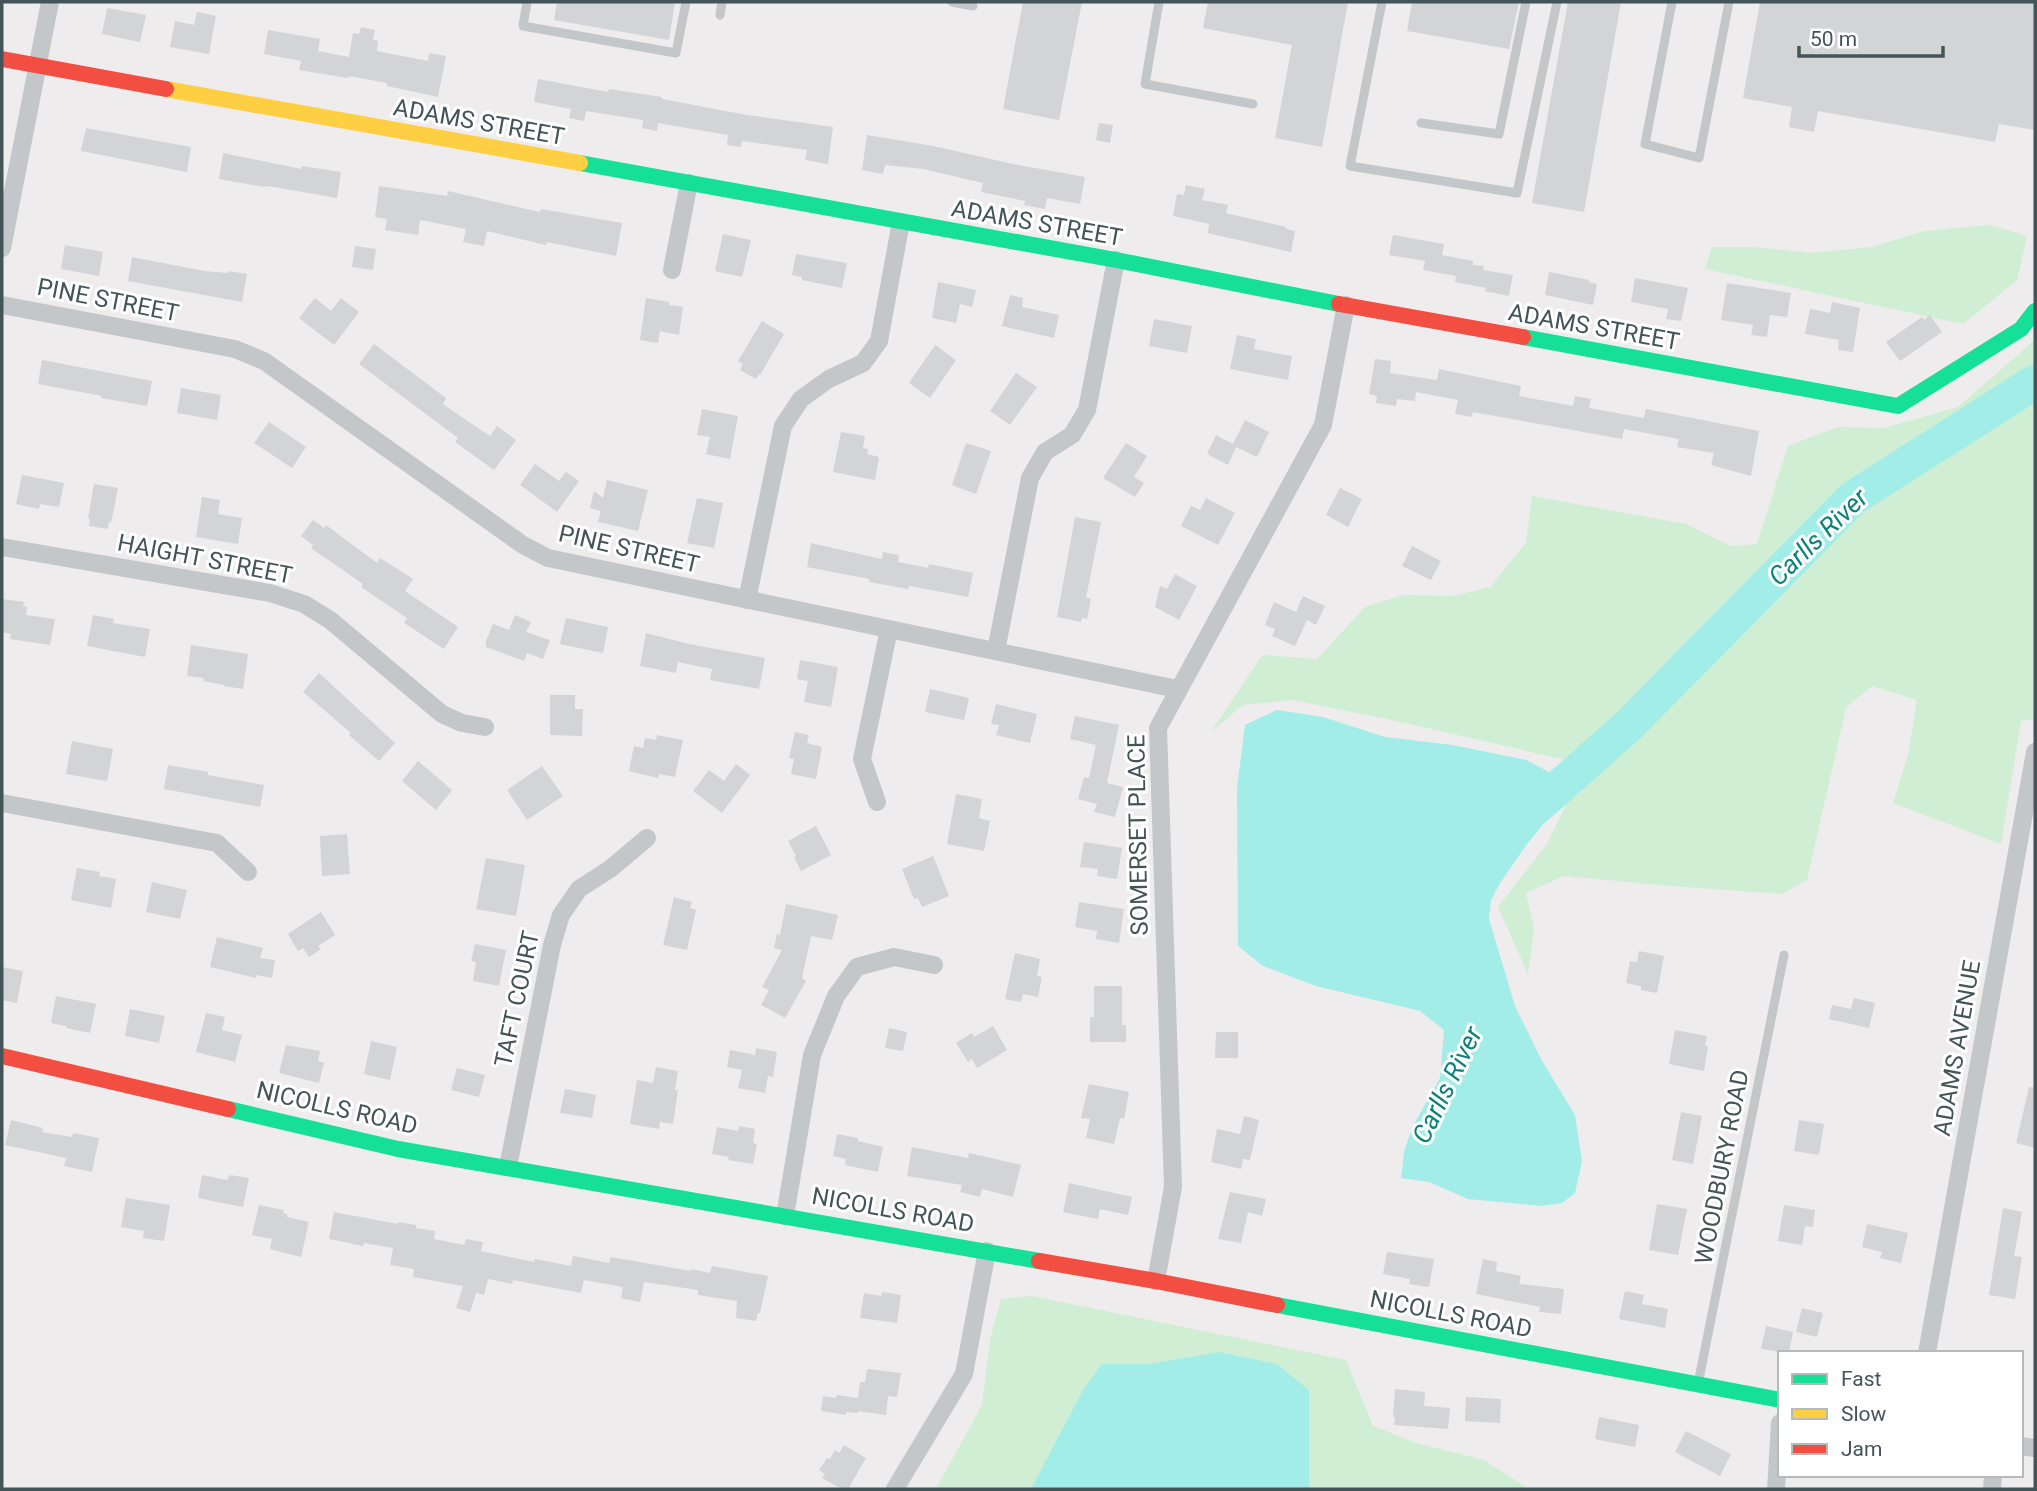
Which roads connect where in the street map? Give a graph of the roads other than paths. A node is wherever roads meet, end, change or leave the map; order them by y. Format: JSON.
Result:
{"nodes":[{"id":1,"x":50,"y":2,"type":"edge"},
{"id":2,"x":527,"y":2,"type":"edge"},
{"id":3,"x":686,"y":2,"type":"edge"},
{"id":4,"x":722,"y":2,"type":"edge"},
{"id":5,"x":952,"y":2,"type":"edge"},
{"id":6,"x":1159,"y":2,"type":"edge"},
{"id":7,"x":1382,"y":2,"type":"edge"},
{"id":8,"x":1525,"y":2,"type":"edge"},
{"id":9,"x":1557,"y":2,"type":"edge"},
{"id":10,"x":1671,"y":2,"type":"edge"},
{"id":11,"x":1729,"y":2,"type":"edge"},
{"id":12,"x":973,"y":6,"type":"dead end"},
{"id":13,"x":720,"y":15,"type":"dead end"},
{"id":14,"x":2,"y":59,"type":"edge"},
{"id":15,"x":39,"y":65,"type":"junction"},
{"id":16,"x":1253,"y":104,"type":"dead end"},
{"id":17,"x":1421,"y":123,"type":"dead end"},
{"id":18,"x":689,"y":183,"type":"junction"},
{"id":19,"x":901,"y":222,"type":"junction"},
{"id":20,"x":2,"y":248,"type":"edge"},
{"id":21,"x":1116,"y":260,"type":"junction"},
{"id":22,"x":672,"y":270,"type":"dead end"},
{"id":23,"x":2,"y":305,"type":"edge"},
{"id":24,"x":1346,"y":305,"type":"junction"},
{"id":25,"x":2035,"y":311,"type":"edge"},
{"id":26,"x":2,"y":547,"type":"edge"},
{"id":27,"x":747,"y":600,"type":"junction"},
{"id":28,"x":889,"y":629,"type":"junction"},
{"id":29,"x":996,"y":651,"type":"junction"},
{"id":30,"x":1177,"y":690,"type":"junction"},
{"id":31,"x":485,"y":727,"type":"dead end"},
{"id":32,"x":2035,"y":752,"type":"edge"},
{"id":33,"x":877,"y":802,"type":"dead end"},
{"id":34,"x":2,"y":803,"type":"edge"},
{"id":35,"x":647,"y":838,"type":"dead end"},
{"id":36,"x":248,"y":872,"type":"dead end"},
{"id":37,"x":1784,"y":955,"type":"dead end"},
{"id":38,"x":934,"y":965,"type":"dead end"},
{"id":39,"x":2,"y":1056,"type":"edge"},
{"id":40,"x":508,"y":1167,"type":"junction"},
{"id":41,"x":785,"y":1216,"type":"junction"},
{"id":42,"x":987,"y":1251,"type":"junction"},
{"id":43,"x":1156,"y":1280,"type":"junction"},
{"id":44,"x":1927,"y":1351,"type":"edge"},
{"id":45,"x":1698,"y":1385,"type":"junction"},
{"id":46,"x":1778,"y":1400,"type":"edge"},
{"id":47,"x":1778,"y":1456,"type":"edge"},
{"id":48,"x":895,"y":1489,"type":"edge"},
{"id":49,"x":1776,"y":1489,"type":"edge"}],
"edges":[{"from":1,"to":15,"type":"street"},
{"from":2,"to":3,"type":"lane"},
{"from":4,"to":13,"type":"lane"},
{"from":5,"to":12,"type":"lane"},
{"from":6,"to":16,"type":"lane"},
{"from":7,"to":9,"type":"lane"},
{"from":8,"to":17,"type":"lane"},
{"from":10,"to":11,"type":"lane"},
{"from":14,"to":15,"type":"street","name":"ADAMS STREET"},
{"from":15,"to":18,"type":"street","name":"ADAMS STREET"},
{"from":15,"to":20,"type":"street"},
{"from":18,"to":19,"type":"street","name":"ADAMS STREET"},
{"from":18,"to":22,"type":"street"},
{"from":19,"to":21,"type":"street","name":"ADAMS STREET"},
{"from":19,"to":27,"type":"street"},
{"from":21,"to":24,"type":"street","name":"ADAMS STREET"},
{"from":21,"to":29,"type":"street"},
{"from":23,"to":27,"type":"street","name":"PINE STREET"},
{"from":24,"to":25,"type":"street","name":"ADAMS STREET"},
{"from":24,"to":30,"type":"street","name":"SOMERSET PLACE"},
{"from":26,"to":31,"type":"street","name":"HAIGHT STREET"},
{"from":27,"to":28,"type":"street","name":"PINE STREET"},
{"from":28,"to":29,"type":"street","name":"PINE STREET"},
{"from":28,"to":33,"type":"street"},
{"from":29,"to":30,"type":"street","name":"PINE STREET"},
{"from":30,"to":43,"type":"street","name":"SOMERSET PLACE"},
{"from":32,"to":44,"type":"street","name":"ADAMS AVENUE"},
{"from":34,"to":36,"type":"street"},
{"from":35,"to":40,"type":"street","name":"TAFT COURT"},
{"from":37,"to":45,"type":"lane","name":"WOODBURY ROAD"},
{"from":38,"to":41,"type":"street"},
{"from":39,"to":40,"type":"street","name":"NICOLLS ROAD"},
{"from":40,"to":41,"type":"street","name":"NICOLLS ROAD"},
{"from":41,"to":42,"type":"street","name":"NICOLLS ROAD"},
{"from":42,"to":43,"type":"street","name":"NICOLLS ROAD"},
{"from":42,"to":48,"type":"street"},
{"from":43,"to":45,"type":"street","name":"NICOLLS ROAD"},
{"from":45,"to":46,"type":"street","name":"NICOLLS ROAD"},
{"from":47,"to":49,"type":"street"}]}
